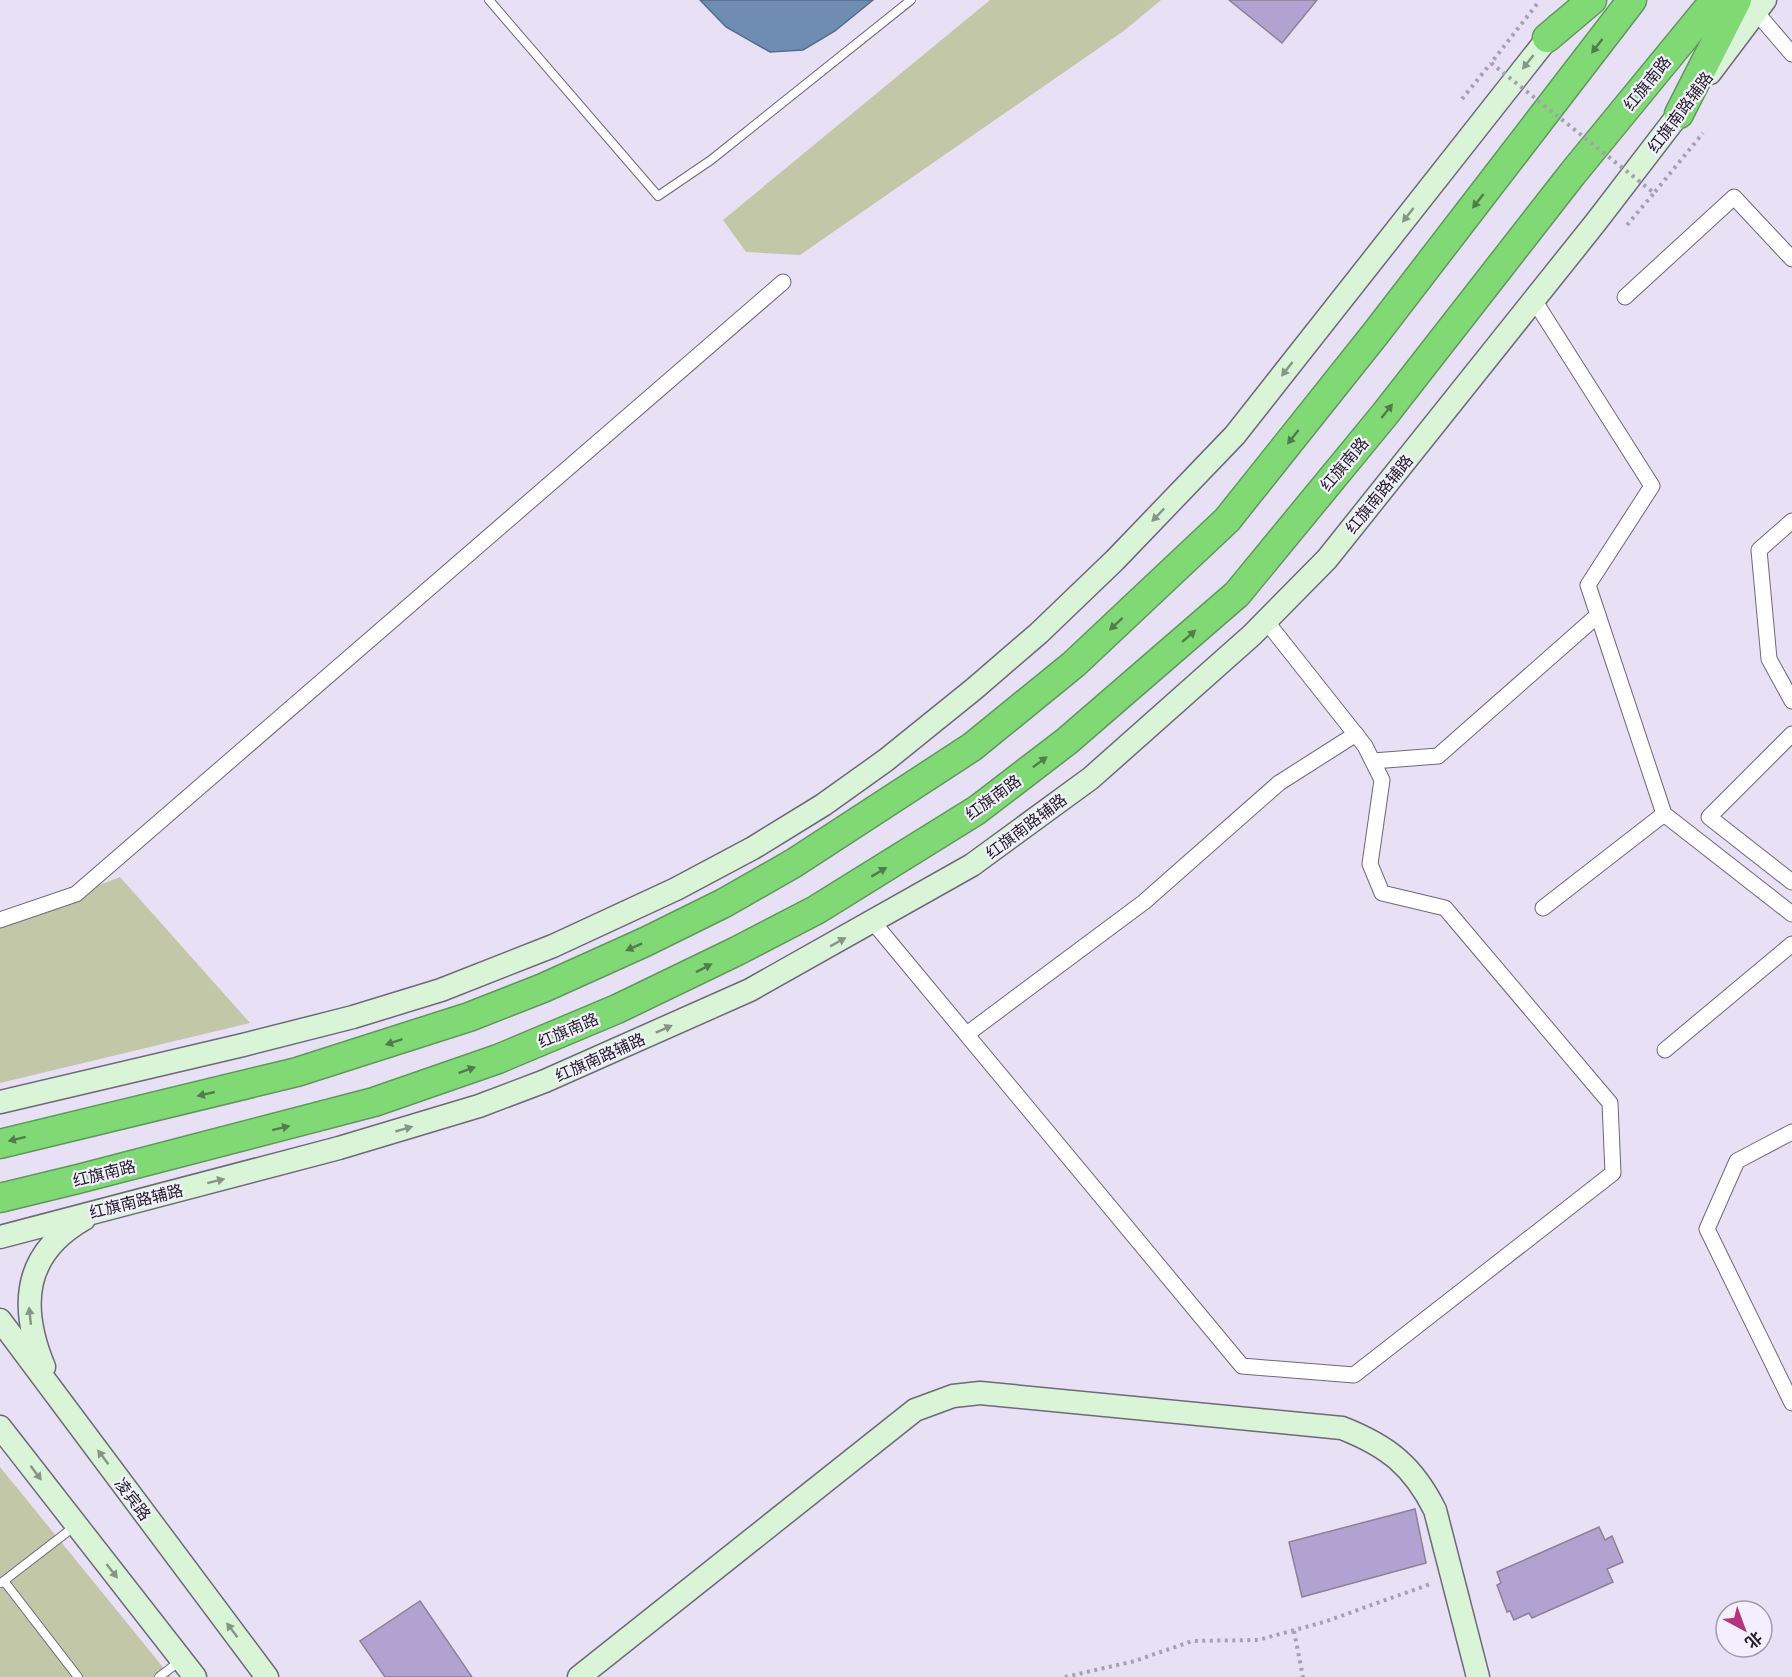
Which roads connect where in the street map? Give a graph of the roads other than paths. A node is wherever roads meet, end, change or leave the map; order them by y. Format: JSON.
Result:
{"nodes":[{"id":1,"x":489,"y":0,"type":"edge"},
{"id":2,"x":911,"y":0,"type":"edge"},
{"id":3,"x":1578,"y":0,"type":"edge"},
{"id":4,"x":1592,"y":0,"type":"edge"},
{"id":5,"x":1632,"y":0,"type":"edge"},
{"id":6,"x":1715,"y":0,"type":"edge"},
{"id":7,"x":1752,"y":4,"type":"edge"},
{"id":8,"x":1547,"y":38,"type":"junction"},
{"id":9,"x":1792,"y":54,"type":"edge"},
{"id":10,"x":1679,"y":114,"type":"joint"},
{"id":11,"x":1792,"y":259,"type":"edge"},
{"id":12,"x":783,"y":282,"type":"dead end"},
{"id":13,"x":1625,"y":297,"type":"dead end"},
{"id":14,"x":1534,"y":300,"type":"junction"},
{"id":15,"x":1792,"y":521,"type":"edge"},
{"id":16,"x":1598,"y":615,"type":"junction"},
{"id":17,"x":1266,"y":621,"type":"junction"},
{"id":18,"x":1792,"y":701,"type":"edge"},
{"id":19,"x":1356,"y":734,"type":"junction"},
{"id":20,"x":1792,"y":734,"type":"edge"},
{"id":21,"x":1373,"y":761,"type":"junction"},
{"id":22,"x":1664,"y":814,"type":"junction"},
{"id":23,"x":1792,"y":882,"type":"edge"},
{"id":24,"x":1543,"y":908,"type":"dead end"},
{"id":25,"x":1792,"y":914,"type":"edge"},
{"id":26,"x":0,"y":920,"type":"edge"},
{"id":27,"x":873,"y":922,"type":"junction"},
{"id":28,"x":1792,"y":944,"type":"edge"},
{"id":29,"x":967,"y":1034,"type":"junction"},
{"id":30,"x":1665,"y":1050,"type":"dead end"},
{"id":31,"x":0,"y":1102,"type":"edge"},
{"id":32,"x":1792,"y":1132,"type":"edge"},
{"id":33,"x":0,"y":1144,"type":"edge"},
{"id":34,"x":0,"y":1198,"type":"edge"},
{"id":35,"x":98,"y":1211,"type":"junction"},
{"id":36,"x":0,"y":1237,"type":"edge"},
{"id":37,"x":0,"y":1320,"type":"edge"},
{"id":38,"x":54,"y":1392,"type":"junction"},
{"id":39,"x":1792,"y":1403,"type":"edge"},
{"id":40,"x":0,"y":1426,"type":"edge"},
{"id":41,"x":76,"y":1525,"type":"junction"},
{"id":42,"x":2,"y":1583,"type":"edge"},
{"id":43,"x":188,"y":1668,"type":"edge"},
{"id":44,"x":78,"y":1677,"type":"edge"},
{"id":45,"x":159,"y":1677,"type":"edge"},
{"id":46,"x":267,"y":1677,"type":"edge"},
{"id":47,"x":579,"y":1677,"type":"edge"},
{"id":48,"x":1478,"y":1677,"type":"edge"}],
"edges":[{"from":1,"to":2,"type":"lane"},
{"from":3,"to":8,"type":"main road"},
{"from":4,"to":8,"type":"highway"},
{"from":5,"to":33,"type":"highway","one_way":true},
{"from":34,"to":6,"type":"highway","name":"红旗南路","one_way":true},
{"from":7,"to":9,"type":"street"},
{"from":7,"to":10,"type":"highway"},
{"from":8,"to":31,"type":"main road","one_way":true},
{"from":10,"to":14,"type":"main road","name":"红旗南路辅路"},
{"from":11,"to":13,"type":"street"},
{"from":12,"to":26,"type":"street"},
{"from":14,"to":16,"type":"street"},
{"from":14,"to":17,"type":"main road","name":"红旗南路辅路"},
{"from":15,"to":18,"type":"street"},
{"from":16,"to":21,"type":"street"},
{"from":16,"to":22,"type":"street"},
{"from":17,"to":19,"type":"street"},
{"from":17,"to":27,"type":"main road","name":"红旗南路辅路"},
{"from":19,"to":21,"type":"street"},
{"from":19,"to":29,"type":"street"},
{"from":20,"to":23,"type":"street"},
{"from":21,"to":29,"type":"street"},
{"from":22,"to":24,"type":"street"},
{"from":22,"to":25,"type":"street"},
{"from":27,"to":29,"type":"street"},
{"from":35,"to":27,"type":"main road","name":"红旗南路辅路","one_way":true},
{"from":28,"to":30,"type":"street"},
{"from":32,"to":39,"type":"street"},
{"from":35,"to":36,"type":"main road","name":"红旗南路辅路"},
{"from":38,"to":35,"type":"main road","one_way":true},
{"from":37,"to":38,"type":"main road","name":"凌宾路"},
{"from":46,"to":38,"type":"main road","name":"凌宾路","one_way":true},
{"from":40,"to":41,"type":"main road","one_way":true},
{"from":41,"to":42,"type":"lane"},
{"from":41,"to":43,"type":"main road","one_way":true},
{"from":42,"to":44,"type":"lane"},
{"from":43,"to":45,"type":"lane"},
{"from":47,"to":48,"type":"main road"}]}
